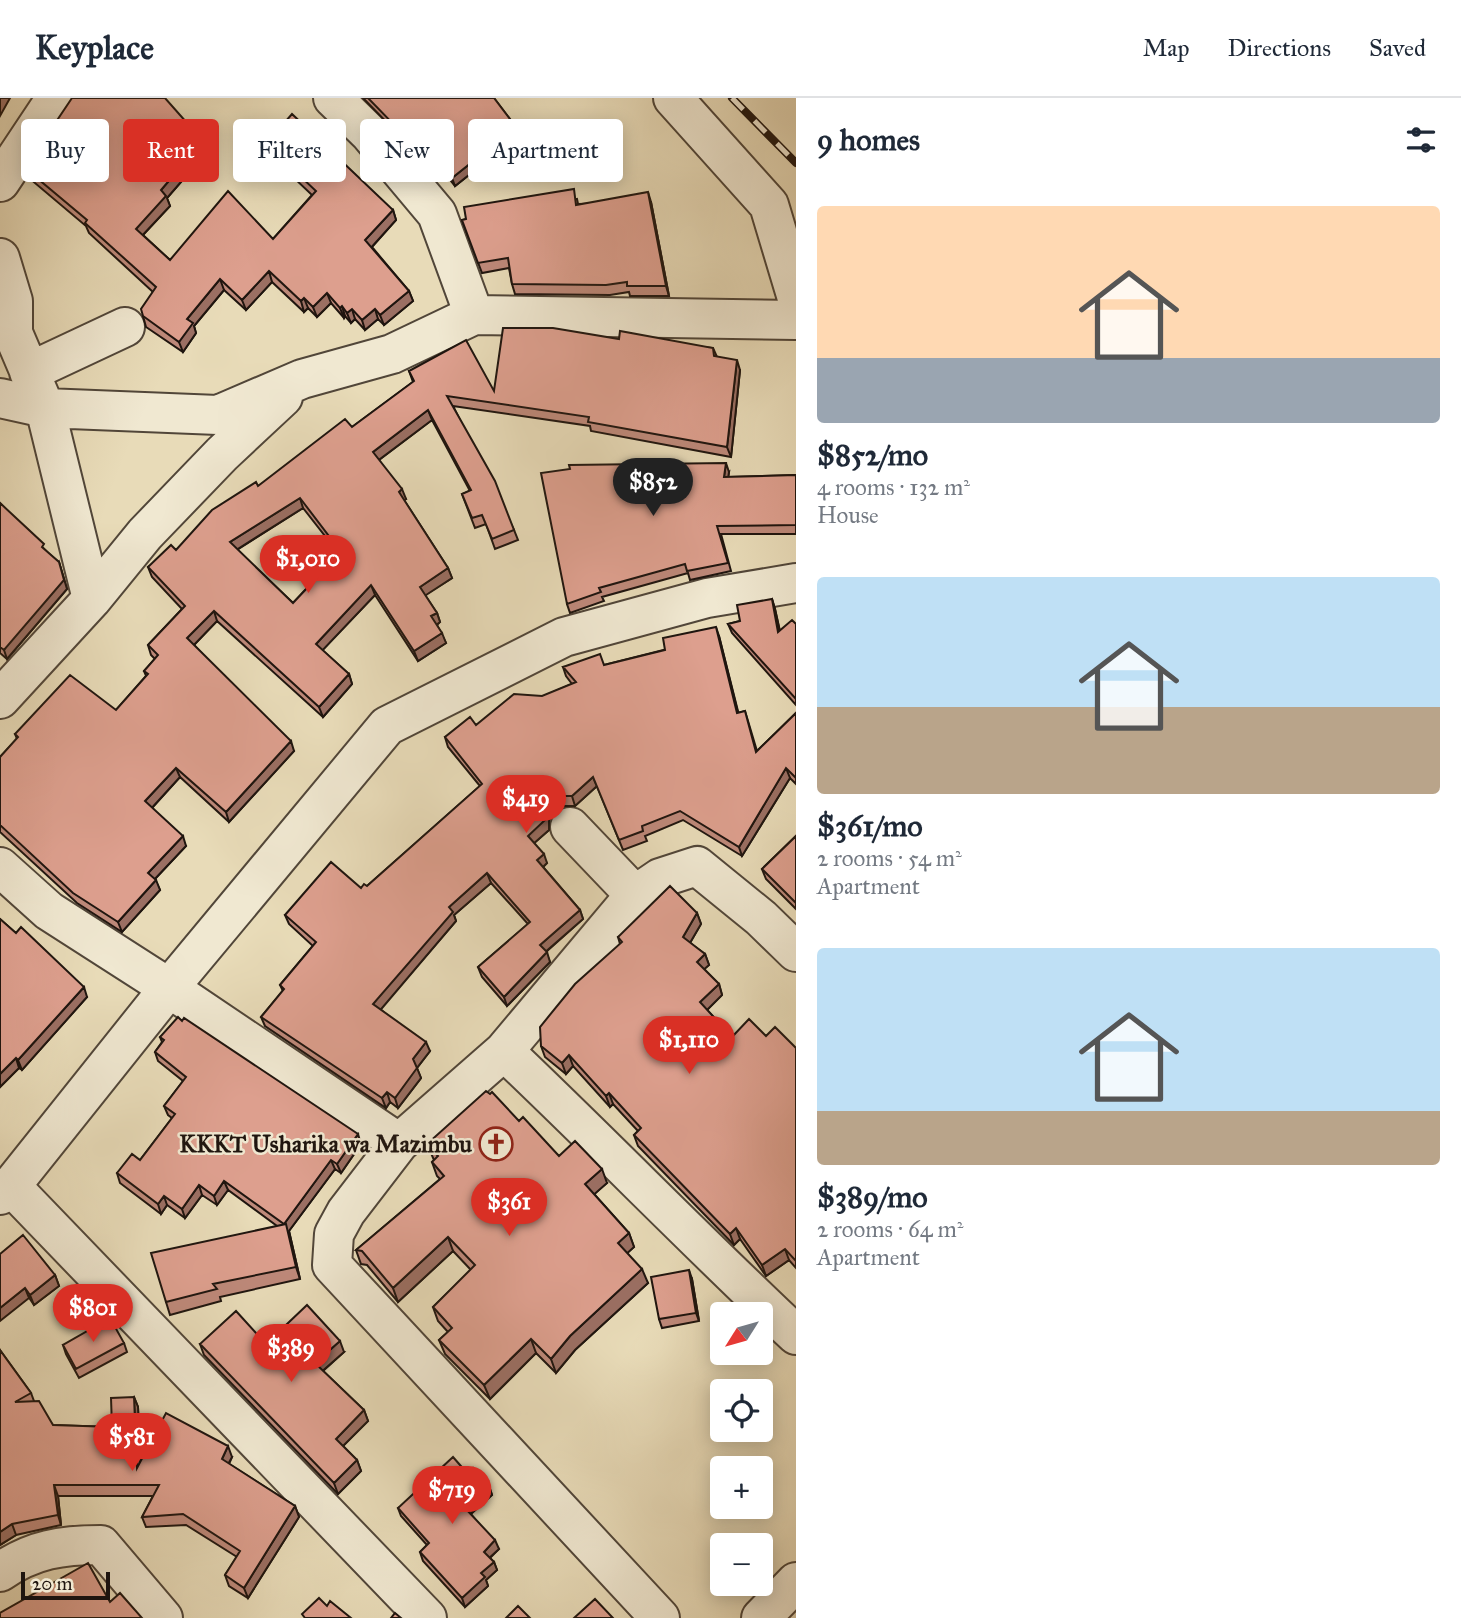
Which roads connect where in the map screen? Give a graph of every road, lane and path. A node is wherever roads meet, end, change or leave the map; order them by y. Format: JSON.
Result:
{"nodes":[{"id":1,"x":56,"y":98,"type":"edge"},
{"id":2,"x":333,"y":98,"type":"edge"},
{"id":3,"x":673,"y":98,"type":"edge"},
{"id":4,"x":0,"y":182,"type":"edge"},
{"id":5,"x":783,"y":213,"type":"edge"},
{"id":6,"x":0,"y":258,"type":"edge"},
{"id":7,"x":796,"y":295,"type":"edge"},
{"id":8,"x":474,"y":316,"type":"junction"},
{"id":9,"x":796,"y":320,"type":"edge"},
{"id":10,"x":125,"y":327,"type":"dead end"},
{"id":11,"x":29,"y":372,"type":"junction"},
{"id":12,"x":302,"y":379,"type":"junction"},
{"id":13,"x":0,"y":398,"type":"edge"},
{"id":14,"x":45,"y":408,"type":"junction"},
{"id":15,"x":796,"y":583,"type":"edge"},
{"id":16,"x":92,"y":599,"type":"junction"},
{"id":17,"x":0,"y":699,"type":"edge"},
{"id":18,"x":570,"y":827,"type":"dead end"},
{"id":19,"x":0,"y":867,"type":"edge"},
{"id":20,"x":635,"y":895,"type":"junction"},
{"id":21,"x":796,"y":952,"type":"edge"},
{"id":22,"x":169,"y":988,"type":"junction"},
{"id":23,"x":505,"y":1051,"type":"junction"},
{"id":24,"x":399,"y":1143,"type":"junction"},
{"id":25,"x":6,"y":1190,"type":"edge"},
{"id":26,"x":796,"y":1335,"type":"edge"},
{"id":27,"x":0,"y":1572,"type":"edge"},
{"id":28,"x":796,"y":1583,"type":"edge"},
{"id":29,"x":163,"y":1618,"type":"edge"},
{"id":30,"x":426,"y":1618,"type":"edge"},
{"id":31,"x":660,"y":1618,"type":"edge"},
{"id":32,"x":761,"y":1618,"type":"edge"}],
"edges":[{"from":1,"to":4,"type":"street"},
{"from":2,"to":8,"type":"street"},
{"from":3,"to":5,"type":"street"},
{"from":5,"to":7,"type":"street"},
{"from":6,"to":11,"type":"street"},
{"from":8,"to":9,"type":"street"},
{"from":8,"to":12,"type":"street"},
{"from":10,"to":11,"type":"street"},
{"from":11,"to":14,"type":"street"},
{"from":12,"to":14,"type":"street"},
{"from":12,"to":16,"type":"street"},
{"from":13,"to":14,"type":"street"},
{"from":14,"to":16,"type":"street"},
{"from":15,"to":22,"type":"street"},
{"from":16,"to":17,"type":"street"},
{"from":18,"to":20,"type":"street"},
{"from":19,"to":22,"type":"street"},
{"from":20,"to":21,"type":"street"},
{"from":20,"to":23,"type":"street"},
{"from":22,"to":24,"type":"street"},
{"from":22,"to":25,"type":"street"},
{"from":23,"to":24,"type":"street"},
{"from":23,"to":26,"type":"street"},
{"from":24,"to":31,"type":"street"},
{"from":25,"to":30,"type":"street"},
{"from":27,"to":29,"type":"street"},
{"from":28,"to":32,"type":"street"}]}
